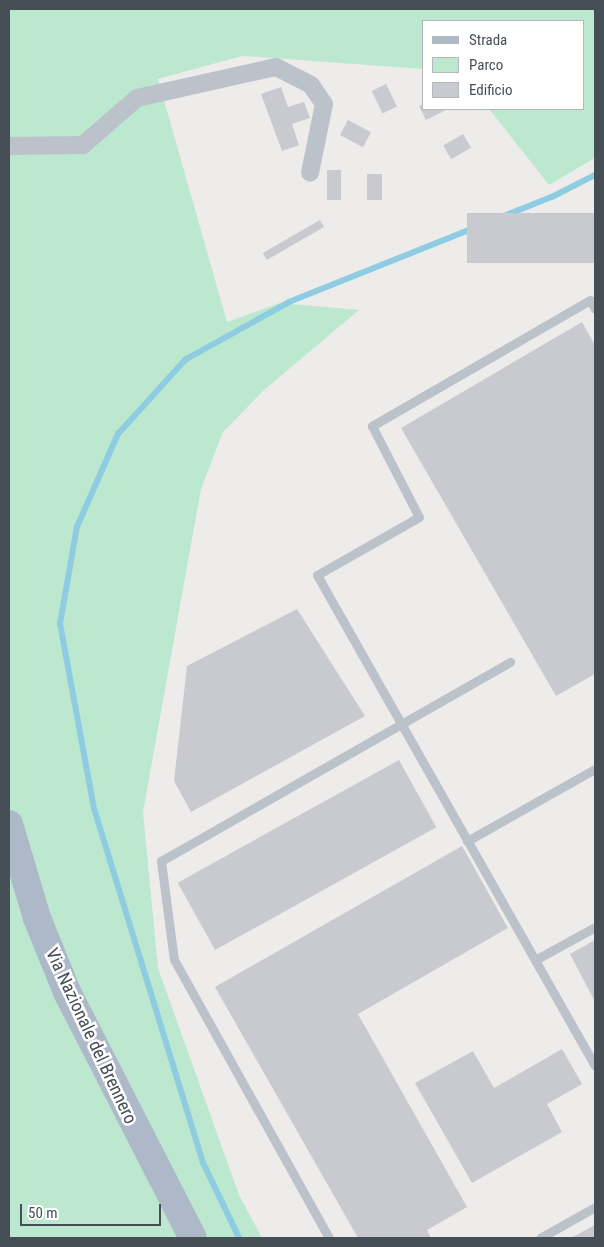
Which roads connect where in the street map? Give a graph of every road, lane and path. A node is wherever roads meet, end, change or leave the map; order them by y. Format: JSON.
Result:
{"nodes":[{"id":1,"x":9,"y":146,"type":"edge"},
{"id":2,"x":310,"y":173,"type":"dead end"},
{"id":3,"x":595,"y":309,"type":"edge"},
{"id":4,"x":510,"y":662,"type":"dead end"},
{"id":5,"x":401,"y":724,"type":"junction"},
{"id":6,"x":595,"y":769,"type":"edge"},
{"id":7,"x":9,"y":824,"type":"edge"},
{"id":8,"x":467,"y":841,"type":"junction"},
{"id":9,"x":595,"y":927,"type":"edge"},
{"id":10,"x":535,"y":960,"type":"junction"},
{"id":11,"x":595,"y":1066,"type":"edge"},
{"id":12,"x":595,"y":1207,"type":"edge"},
{"id":13,"x":193,"y":1238,"type":"edge"},
{"id":14,"x":329,"y":1238,"type":"edge"},
{"id":15,"x":540,"y":1238,"type":"edge"}],
"edges":[{"from":1,"to":2,"type":"street"},
{"from":3,"to":5,"type":"lane"},
{"from":4,"to":5,"type":"lane"},
{"from":5,"to":8,"type":"lane"},
{"from":5,"to":14,"type":"lane"},
{"from":6,"to":8,"type":"lane"},
{"from":7,"to":13,"type":"main road","name":"Via Nazionale del Brennero"},
{"from":8,"to":10,"type":"lane"},
{"from":9,"to":10,"type":"lane"},
{"from":10,"to":11,"type":"lane"},
{"from":12,"to":15,"type":"lane"}]}
